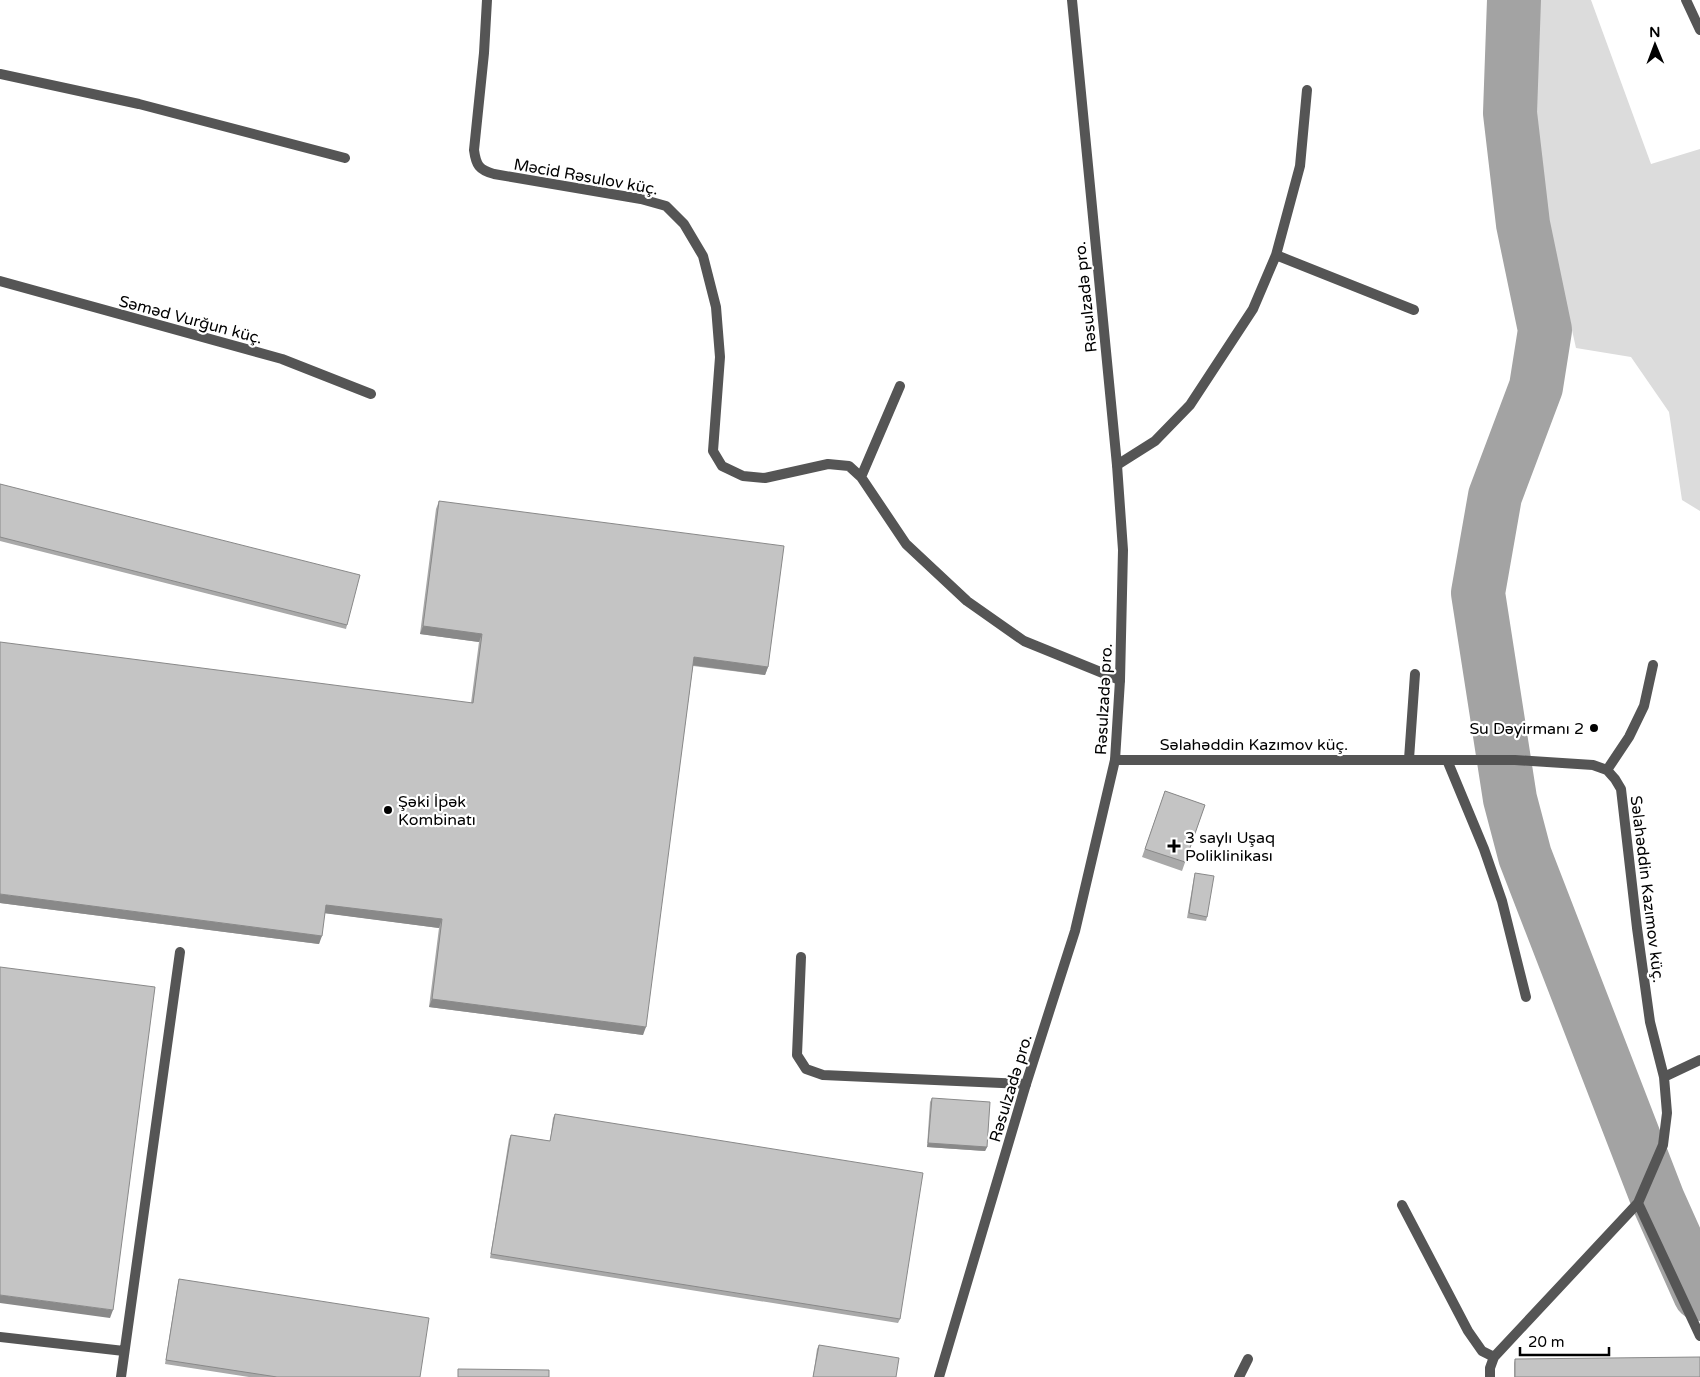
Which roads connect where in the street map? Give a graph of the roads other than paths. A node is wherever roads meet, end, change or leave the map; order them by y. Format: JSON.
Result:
{"nodes":[{"id":1,"x":486,"y":0,"type":"edge"},
{"id":2,"x":1072,"y":0,"type":"edge"},
{"id":3,"x":1686,"y":0,"type":"edge"},
{"id":4,"x":1700,"y":30,"type":"edge"},
{"id":5,"x":0,"y":74,"type":"edge"},
{"id":6,"x":1307,"y":90,"type":"dead end"},
{"id":7,"x":345,"y":158,"type":"dead end"},
{"id":8,"x":1276,"y":255,"type":"junction"},
{"id":9,"x":0,"y":282,"type":"edge"},
{"id":10,"x":1414,"y":310,"type":"dead end"},
{"id":11,"x":900,"y":386,"type":"dead end"},
{"id":12,"x":371,"y":394,"type":"dead end"},
{"id":13,"x":1117,"y":465,"type":"junction"},
{"id":14,"x":861,"y":476,"type":"junction"},
{"id":15,"x":1654,"y":665,"type":"dead end"},
{"id":16,"x":1415,"y":674,"type":"dead end"},
{"id":17,"x":1120,"y":680,"type":"junction"},
{"id":18,"x":1409,"y":759,"type":"junction"},
{"id":19,"x":1116,"y":760,"type":"junction"},
{"id":20,"x":1447,"y":760,"type":"junction"},
{"id":21,"x":1607,"y":770,"type":"junction"},
{"id":22,"x":180,"y":952,"type":"dead end"},
{"id":23,"x":801,"y":957,"type":"dead end"},
{"id":24,"x":1526,"y":997,"type":"dead end"},
{"id":25,"x":1700,"y":1060,"type":"edge"},
{"id":26,"x":1664,"y":1077,"type":"junction"},
{"id":27,"x":1026,"y":1084,"type":"junction"},
{"id":28,"x":1638,"y":1203,"type":"junction"},
{"id":29,"x":1402,"y":1204,"type":"dead end"},
{"id":30,"x":1700,"y":1336,"type":"edge"},
{"id":31,"x":0,"y":1337,"type":"edge"},
{"id":32,"x":124,"y":1351,"type":"junction"},
{"id":33,"x":1494,"y":1357,"type":"junction"},
{"id":34,"x":1248,"y":1360,"type":"dead end"},
{"id":35,"x":121,"y":1377,"type":"edge"},
{"id":36,"x":939,"y":1377,"type":"edge"},
{"id":37,"x":1239,"y":1377,"type":"edge"},
{"id":38,"x":1490,"y":1377,"type":"edge"}],
"edges":[{"from":1,"to":14,"type":"street","name":"Məcid Rəsulov küç."},
{"from":2,"to":13,"type":"street","name":"Rəsulzadə pro."},
{"from":3,"to":4,"type":"street"},
{"from":5,"to":7,"type":"street"},
{"from":6,"to":8,"type":"street"},
{"from":8,"to":10,"type":"street"},
{"from":8,"to":13,"type":"street"},
{"from":9,"to":12,"type":"street","name":"Səməd Vurğun küç."},
{"from":11,"to":14,"type":"street"},
{"from":13,"to":17,"type":"street","name":"Rəsulzadə pro."},
{"from":14,"to":17,"type":"street","name":"Məcid Rəsulov küç."},
{"from":15,"to":21,"type":"street"},
{"from":16,"to":18,"type":"street"},
{"from":17,"to":19,"type":"street","name":"Rəsulzadə pro."},
{"from":18,"to":19,"type":"street","name":"Səlahəddin Kazımov küç."},
{"from":18,"to":20,"type":"street","name":"Səlahəddin Kazımov küç."},
{"from":19,"to":27,"type":"street","name":"Rəsulzadə pro."},
{"from":20,"to":21,"type":"street","name":"Səlahəddin Kazımov küç."},
{"from":20,"to":24,"type":"street"},
{"from":21,"to":26,"type":"street","name":"Səlahəddin Kazımov küç."},
{"from":22,"to":32,"type":"street"},
{"from":23,"to":27,"type":"street"},
{"from":25,"to":26,"type":"street"},
{"from":26,"to":28,"type":"street","name":"Səlahəddin Kazımov küç."},
{"from":27,"to":36,"type":"street","name":"Rəsulzadə pro."},
{"from":28,"to":30,"type":"street"},
{"from":28,"to":33,"type":"street","name":"Səlahəddin Kazımov küç."},
{"from":29,"to":33,"type":"street"},
{"from":31,"to":32,"type":"street"},
{"from":32,"to":35,"type":"street"},
{"from":33,"to":38,"type":"street"},
{"from":34,"to":37,"type":"street"}]}
